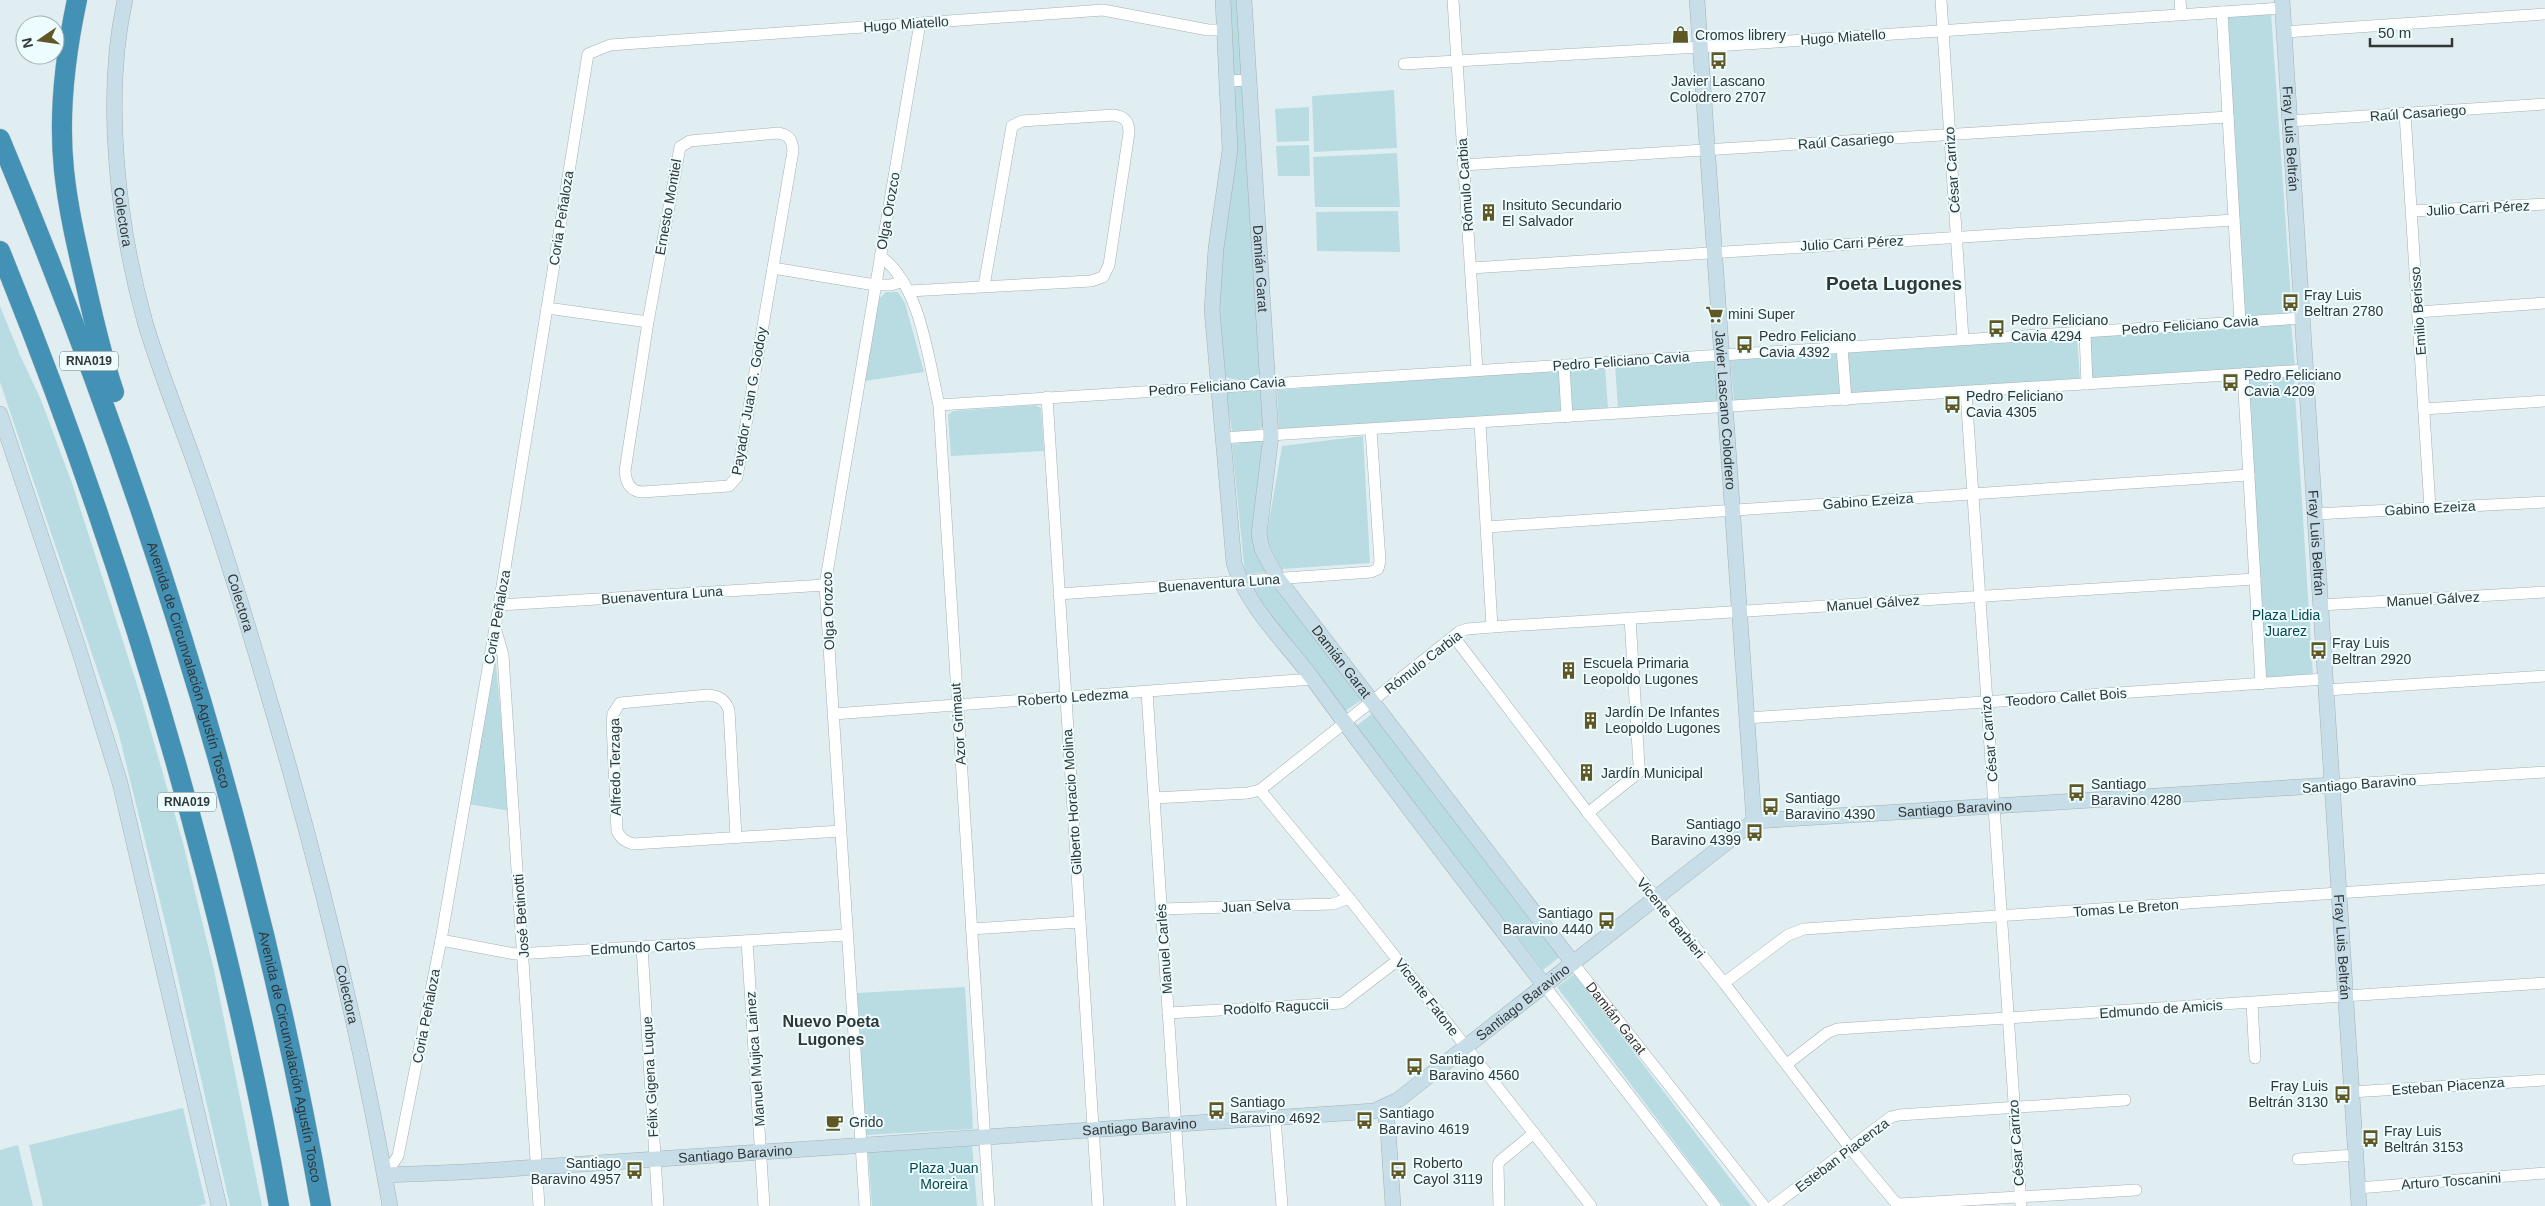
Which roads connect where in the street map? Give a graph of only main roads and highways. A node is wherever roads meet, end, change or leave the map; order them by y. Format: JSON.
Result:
{"nodes":[{"id":1,"x":77,"y":0,"type":"edge"},
{"id":2,"x":125,"y":0,"type":"edge"},
{"id":3,"x":1223,"y":0,"type":"edge"},
{"id":4,"x":1244,"y":0,"type":"edge"},
{"id":5,"x":1697,"y":0,"type":"edge"},
{"id":6,"x":2282,"y":4,"type":"edge"},
{"id":7,"x":0,"y":139,"type":"edge"},
{"id":8,"x":0,"y":251,"type":"edge"},
{"id":9,"x":0,"y":283,"type":"edge"},
{"id":10,"x":60,"y":408,"type":"junction"},
{"id":11,"x":0,"y":414,"type":"edge"},
{"id":12,"x":167,"y":586,"type":"junction"},
{"id":13,"x":2332,"y":785,"type":"junction"},
{"id":14,"x":1754,"y":821,"type":"junction"},
{"id":15,"x":1573,"y":963,"type":"junction"},
{"id":16,"x":1544,"y":985,"type":"junction"},
{"id":17,"x":1384,"y":1109,"type":"junction"},
{"id":18,"x":384,"y":1175,"type":"junction"},
{"id":19,"x":219,"y":1206,"type":"edge"},
{"id":20,"x":279,"y":1206,"type":"edge"},
{"id":21,"x":321,"y":1206,"type":"edge"},
{"id":22,"x":390,"y":1206,"type":"edge"},
{"id":23,"x":1393,"y":1206,"type":"edge"},
{"id":24,"x":2359,"y":1206,"type":"edge"}],
"edges":[{"from":1,"to":12,"type":"highway"},
{"from":2,"to":18,"type":"main road","name":"Colectora"},
{"from":3,"to":16,"type":"main road"},
{"from":4,"to":15,"type":"main road","name":"Damián Garat"},
{"from":5,"to":14,"type":"main road","name":"Javier Lascano Colodrero"},
{"from":6,"to":13,"type":"main road","name":"Fray Luis Beltrán"},
{"from":7,"to":12,"type":"highway","name":"Avenida de Circunvalación Agustín Tosco","number":"RNA019"},
{"from":8,"to":10,"type":"highway","number":"RNA019"},
{"from":9,"to":10,"type":"highway"},
{"from":10,"to":20,"type":"highway","number":"RNA019"},
{"from":11,"to":19,"type":"main road"},
{"from":12,"to":21,"type":"highway","name":"Avenida de Circunvalación Agustín Tosco","number":"RNA019"},
{"from":13,"to":14,"type":"main road","name":"Santiago Baravino"},
{"from":13,"to":24,"type":"main road","name":"Fray Luis Beltrán"},
{"from":14,"to":15,"type":"main road","name":"Santiago Baravino"},
{"from":15,"to":16,"type":"main road","name":"Santiago Baravino"},
{"from":16,"to":17,"type":"main road","name":"Santiago Baravino"},
{"from":17,"to":18,"type":"main road","name":"Santiago Baravino"},
{"from":17,"to":23,"type":"main road"},
{"from":18,"to":22,"type":"main road","name":"Colectora"}]}
